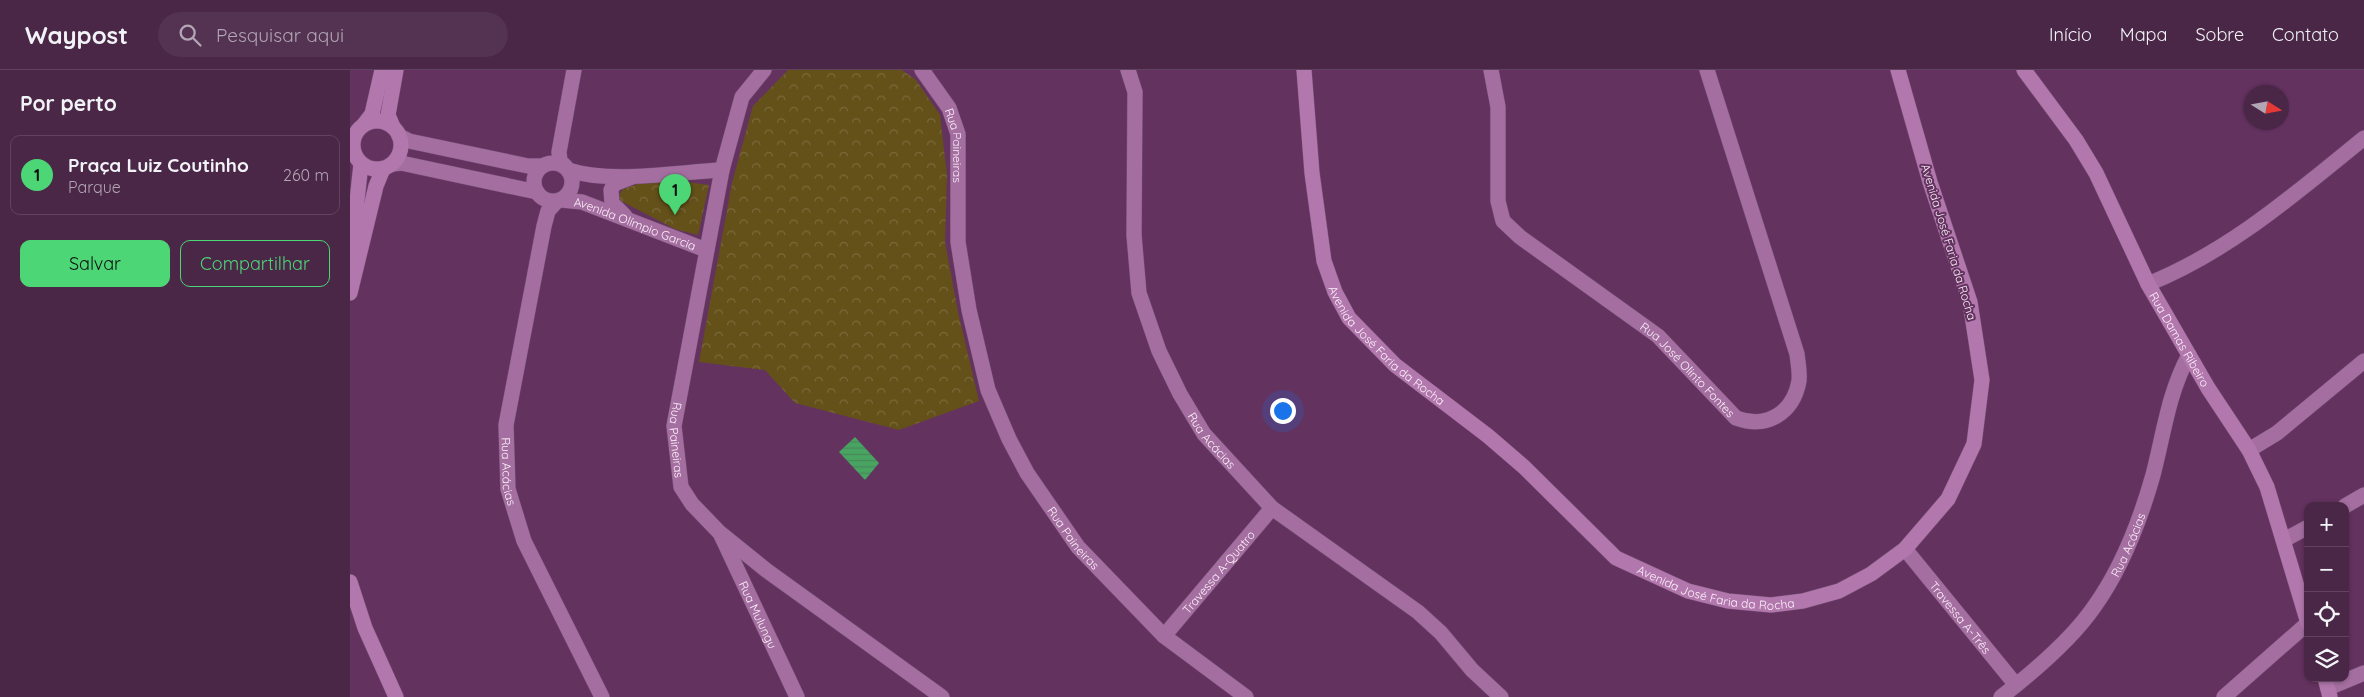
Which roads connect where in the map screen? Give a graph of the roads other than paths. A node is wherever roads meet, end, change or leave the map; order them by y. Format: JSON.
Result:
{"nodes":[{"id":1,"x":382,"y":70,"type":"edge"},
{"id":2,"x":396,"y":70,"type":"edge"},
{"id":3,"x":574,"y":70,"type":"edge"},
{"id":4,"x":764,"y":70,"type":"edge"},
{"id":5,"x":922,"y":70,"type":"edge"},
{"id":6,"x":1128,"y":70,"type":"edge"},
{"id":7,"x":1304,"y":70,"type":"edge"},
{"id":8,"x":1491,"y":70,"type":"edge"},
{"id":9,"x":1707,"y":70,"type":"edge"},
{"id":10,"x":1898,"y":70,"type":"edge"},
{"id":11,"x":2024,"y":70,"type":"edge"},
{"id":12,"x":359,"y":126,"type":"edge"},
{"id":13,"x":396,"y":131,"type":"junction"},
{"id":14,"x":2364,"y":138,"type":"edge"},
{"id":15,"x":560,"y":143,"type":"junction"},
{"id":16,"x":356,"y":160,"type":"edge"},
{"id":17,"x":544,"y":165,"type":"junction"},
{"id":18,"x":388,"y":166,"type":"junction"},
{"id":19,"x":567,"y":168,"type":"junction"},
{"id":20,"x":722,"y":170,"type":"junction"},
{"id":21,"x":636,"y":176,"type":"junction"},
{"id":22,"x":538,"y":194,"type":"junction"},
{"id":23,"x":559,"y":200,"type":"junction"},
{"id":24,"x":630,"y":221,"type":"junction"},
{"id":25,"x":544,"y":226,"type":"junction"},
{"id":26,"x":706,"y":250,"type":"junction"},
{"id":27,"x":350,"y":270,"type":"edge"},
{"id":28,"x":2148,"y":284,"type":"junction"},
{"id":29,"x":350,"y":293,"type":"edge"},
{"id":30,"x":2189,"y":355,"type":"junction"},
{"id":31,"x":2364,"y":361,"type":"edge"},
{"id":32,"x":2249,"y":450,"type":"junction"},
{"id":33,"x":2364,"y":495,"type":"edge"},
{"id":34,"x":2349,"y":504,"type":"edge"},
{"id":35,"x":1272,"y":508,"type":"junction"},
{"id":36,"x":2304,"y":528,"type":"edge"},
{"id":37,"x":719,"y":532,"type":"junction"},
{"id":38,"x":2284,"y":540,"type":"junction"},
{"id":39,"x":1905,"y":549,"type":"junction"},
{"id":40,"x":350,"y":582,"type":"edge"},
{"id":41,"x":2304,"y":609,"type":"edge"},
{"id":42,"x":2304,"y":627,"type":"edge"},
{"id":43,"x":1164,"y":636,"type":"junction"},
{"id":44,"x":2364,"y":673,"type":"edge"},
{"id":45,"x":2016,"y":685,"type":"junction"},
{"id":46,"x":2328,"y":688,"type":"edge"},
{"id":47,"x":396,"y":697,"type":"edge"},
{"id":48,"x":602,"y":697,"type":"edge"},
{"id":49,"x":797,"y":697,"type":"edge"},
{"id":50,"x":942,"y":697,"type":"edge"},
{"id":51,"x":1246,"y":697,"type":"edge"},
{"id":52,"x":1501,"y":697,"type":"edge"},
{"id":53,"x":2001,"y":697,"type":"edge"},
{"id":54,"x":2224,"y":697,"type":"edge"}],
"edges":[{"from":1,"to":12,"type":"street"},
{"from":2,"to":13,"type":"street"},
{"from":3,"to":15,"type":"street"},
{"from":4,"to":20,"type":"street","name":"Rua Paineiras"},
{"from":5,"to":43,"type":"street","name":"Rua Paineiras"},
{"from":6,"to":35,"type":"street","name":"Rua Acácias"},
{"from":7,"to":39,"type":"street","name":"Avenida José Faria da Rocha"},
{"from":8,"to":9,"type":"street","name":"Rua José Olinto Fontes"},
{"from":10,"to":39,"type":"street","name":"Avenida José Faria da Rocha"},
{"from":11,"to":28,"type":"street","name":"Rua Damas Ribeiro"},
{"from":12,"to":13,"type":"street"},
{"from":12,"to":16,"type":"street"},
{"from":13,"to":17,"type":"street"},
{"from":13,"to":18,"type":"street"},
{"from":14,"to":28,"type":"street"},
{"from":15,"to":17,"type":"street"},
{"from":15,"to":19,"type":"street"},
{"from":16,"to":18,"type":"street"},
{"from":16,"to":27,"type":"street"},
{"from":17,"to":19,"type":"street"},
{"from":17,"to":22,"type":"street"},
{"from":18,"to":22,"type":"street"},
{"from":18,"to":29,"type":"street"},
{"from":19,"to":21,"type":"street"},
{"from":19,"to":23,"type":"street"},
{"from":20,"to":21,"type":"street"},
{"from":20,"to":26,"type":"street","name":"Rua Paineiras"},
{"from":21,"to":24,"type":"street"},
{"from":22,"to":23,"type":"street"},
{"from":22,"to":25,"type":"street","name":"Rua Acácias"},
{"from":23,"to":24,"type":"street","name":"Avenida Olímpio Garcia"},
{"from":23,"to":25,"type":"street","name":"Rua Acácias"},
{"from":24,"to":26,"type":"street","name":"Avenida Olímpio Garcia"},
{"from":25,"to":48,"type":"street","name":"Rua Acácias"},
{"from":26,"to":37,"type":"street","name":"Rua Paineiras"},
{"from":28,"to":30,"type":"street","name":"Rua Damas Ribeiro"},
{"from":30,"to":32,"type":"street","name":"Rua Damas Ribeiro"},
{"from":30,"to":45,"type":"street","name":"Rua Acácias"},
{"from":31,"to":32,"type":"street"},
{"from":32,"to":38,"type":"street","name":"Rua Damas Ribeiro"},
{"from":33,"to":34,"type":"street"},
{"from":35,"to":43,"type":"street","name":"Travessa A-Quatro"},
{"from":35,"to":52,"type":"street","name":"Rua Acácias"},
{"from":36,"to":38,"type":"street"},
{"from":37,"to":49,"type":"street","name":"Rua Mulungu"},
{"from":37,"to":50,"type":"street","name":"Rua Paineiras"},
{"from":38,"to":41,"type":"street","name":"Rua Damas Ribeiro"},
{"from":39,"to":45,"type":"street","name":"Travessa A-Três"},
{"from":40,"to":47,"type":"street"},
{"from":42,"to":54,"type":"street"},
{"from":43,"to":51,"type":"street","name":"Rua Paineiras"},
{"from":44,"to":46,"type":"street"},
{"from":45,"to":53,"type":"street","name":"Rua Acácias"}]}
